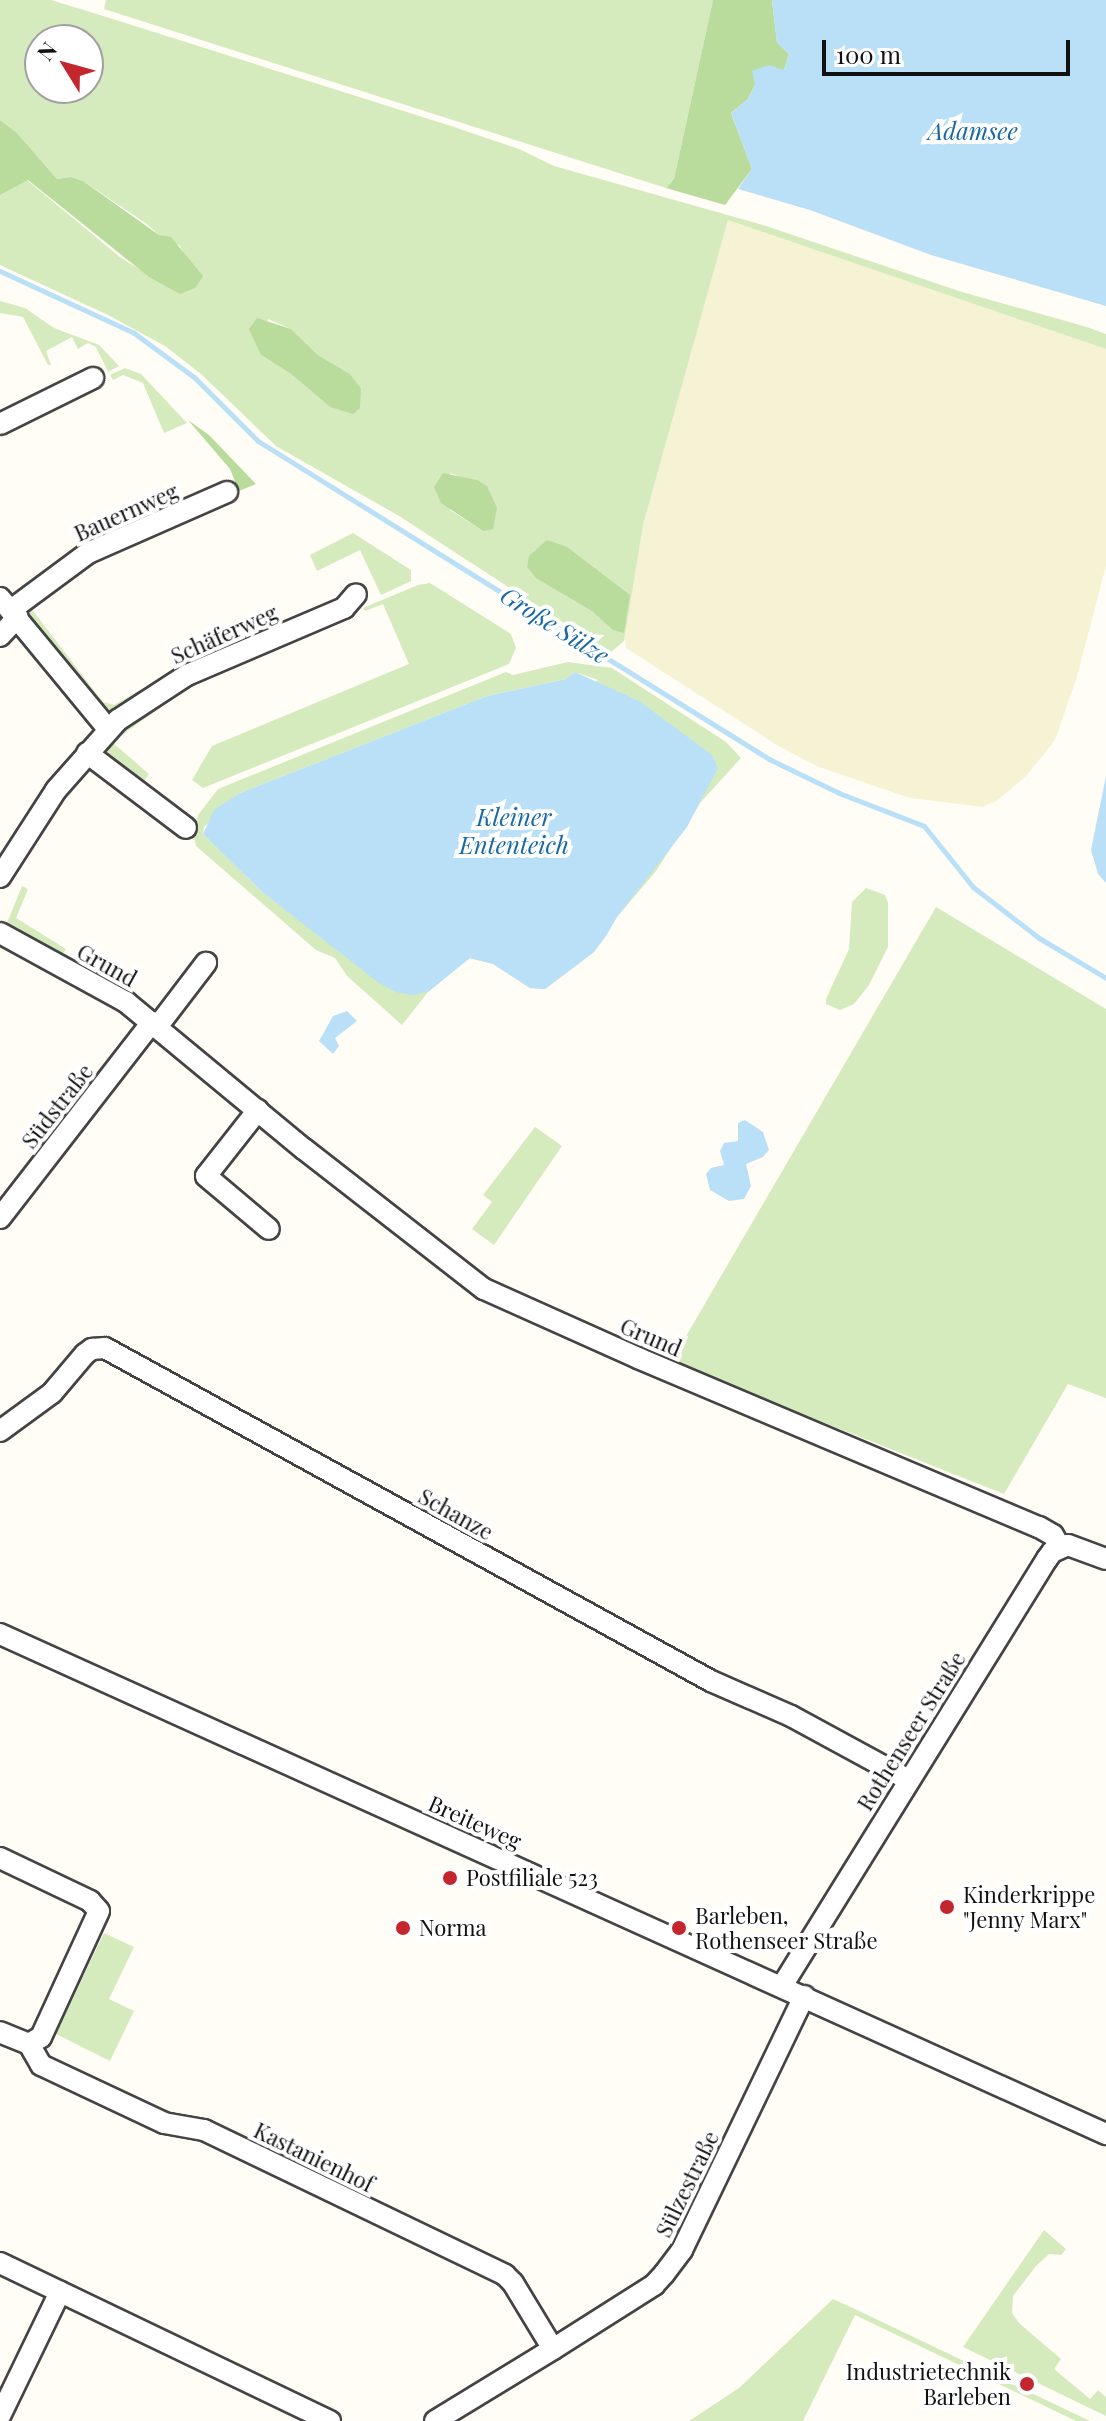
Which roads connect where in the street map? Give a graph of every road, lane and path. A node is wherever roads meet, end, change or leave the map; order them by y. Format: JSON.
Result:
{"nodes":[{"id":1,"x":93,"y":378,"type":"dead end"},
{"id":2,"x":0,"y":424,"type":"edge"},
{"id":3,"x":227,"y":492,"type":"dead end"},
{"id":4,"x":356,"y":594,"type":"dead end"},
{"id":5,"x":9,"y":608,"type":"edge"},
{"id":6,"x":0,"y":636,"type":"edge"},
{"id":7,"x":108,"y":729,"type":"junction"},
{"id":8,"x":87,"y":753,"type":"junction"},
{"id":9,"x":186,"y":828,"type":"dead end"},
{"id":10,"x":0,"y":877,"type":"edge"},
{"id":11,"x":0,"y":933,"type":"edge"},
{"id":12,"x":206,"y":963,"type":"dead end"},
{"id":13,"x":154,"y":1024,"type":"junction"},
{"id":14,"x":258,"y":1110,"type":"junction"},
{"id":15,"x":0,"y":1218,"type":"edge"},
{"id":16,"x":269,"y":1229,"type":"dead end"},
{"id":17,"x":0,"y":1431,"type":"edge"},
{"id":18,"x":1060,"y":1547,"type":"junction"},
{"id":19,"x":1106,"y":1559,"type":"edge"},
{"id":20,"x":0,"y":1634,"type":"edge"},
{"id":21,"x":909,"y":1780,"type":"junction"},
{"id":22,"x":0,"y":1858,"type":"edge"},
{"id":23,"x":782,"y":1986,"type":"junction"},
{"id":24,"x":804,"y":1996,"type":"junction"},
{"id":25,"x":0,"y":2032,"type":"edge"},
{"id":26,"x":29,"y":2044,"type":"junction"},
{"id":27,"x":1106,"y":2134,"type":"edge"},
{"id":28,"x":0,"y":2263,"type":"edge"},
{"id":29,"x":60,"y":2292,"type":"junction"},
{"id":30,"x":553,"y":2349,"type":"junction"},
{"id":31,"x":0,"y":2416,"type":"edge"},
{"id":32,"x":330,"y":2421,"type":"edge"},
{"id":33,"x":435,"y":2421,"type":"edge"}],
"edges":[{"from":1,"to":2,"type":"street"},
{"from":3,"to":5,"type":"street","name":"Bauernweg"},
{"from":4,"to":7,"type":"street","name":"Schäferweg"},
{"from":5,"to":6,"type":"street","name":"Bauernweg"},
{"from":5,"to":7,"type":"street"},
{"from":7,"to":8,"type":"street","name":"Schäferweg"},
{"from":8,"to":9,"type":"street"},
{"from":8,"to":10,"type":"street","name":"Schäferweg"},
{"from":11,"to":13,"type":"street","name":"Grund"},
{"from":12,"to":13,"type":"street","name":"Südstraße"},
{"from":13,"to":14,"type":"street","name":"Grund"},
{"from":13,"to":15,"type":"street","name":"Südstraße"},
{"from":14,"to":16,"type":"street"},
{"from":14,"to":18,"type":"street","name":"Grund"},
{"from":17,"to":21,"type":"street","name":"Schanze"},
{"from":18,"to":19,"type":"street"},
{"from":18,"to":21,"type":"street","name":"Rothenseer Straße"},
{"from":20,"to":23,"type":"street","name":"Breiteweg"},
{"from":21,"to":23,"type":"street","name":"Rothenseer Straße"},
{"from":22,"to":26,"type":"street"},
{"from":23,"to":24,"type":"street","name":"Breiteweg"},
{"from":24,"to":27,"type":"street","name":"Breiteweg"},
{"from":24,"to":30,"type":"street","name":"Sülzestraße"},
{"from":25,"to":26,"type":"street","name":"Kastanienhof"},
{"from":26,"to":30,"type":"street","name":"Kastanienhof"},
{"from":28,"to":29,"type":"street"},
{"from":29,"to":31,"type":"street"},
{"from":29,"to":32,"type":"street"},
{"from":30,"to":33,"type":"street","name":"Sülzestraße"}]}
